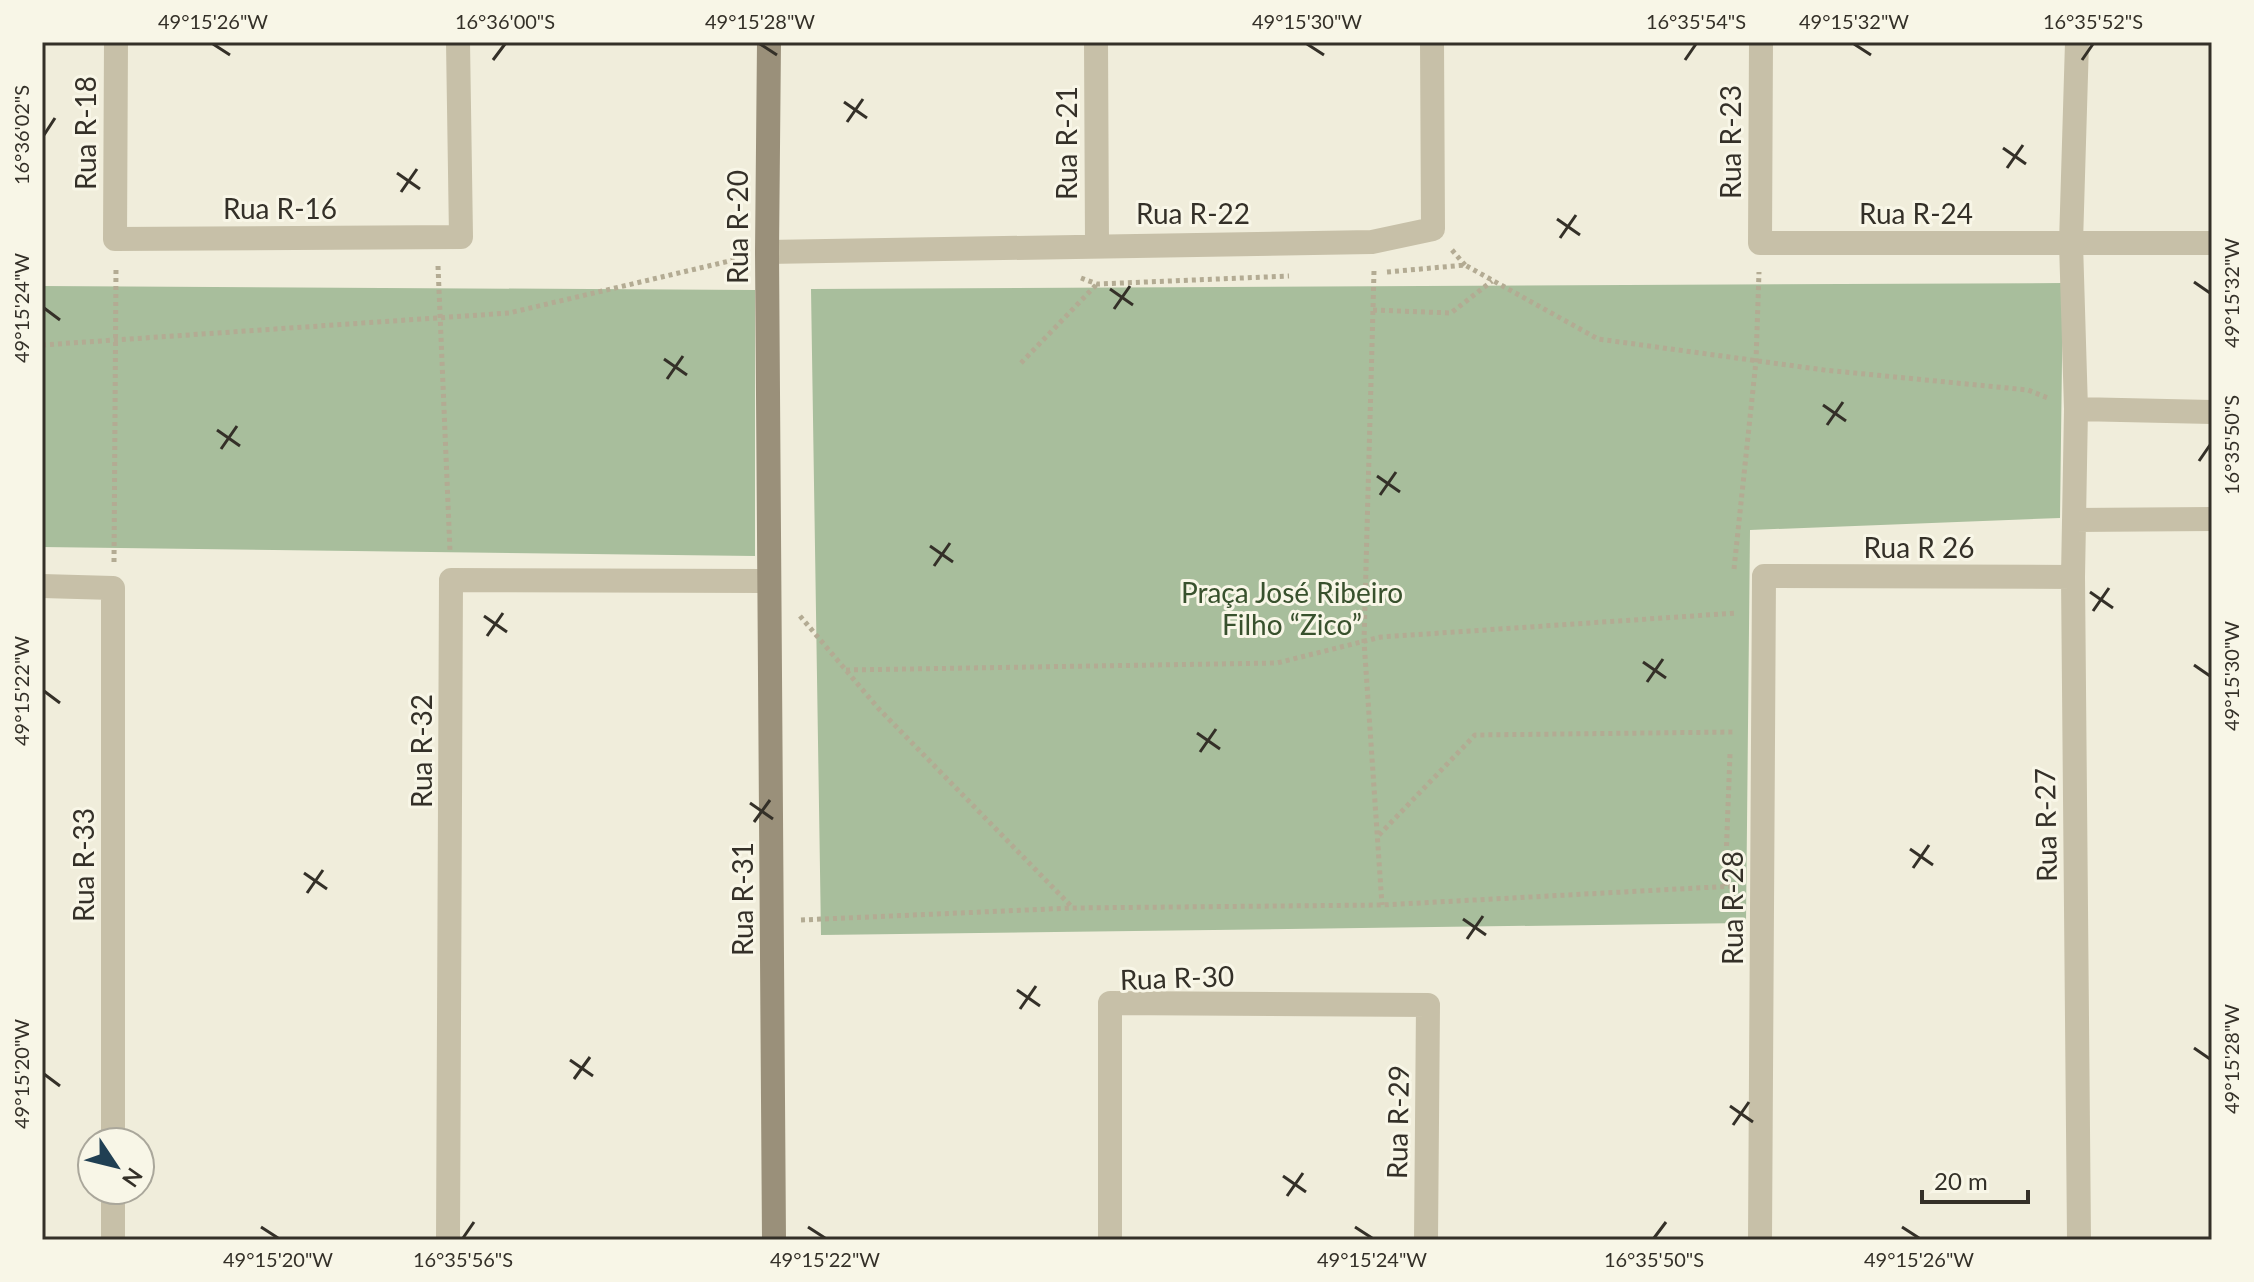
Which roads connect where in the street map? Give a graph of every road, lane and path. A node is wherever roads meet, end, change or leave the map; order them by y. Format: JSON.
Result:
{"nodes":[{"id":1,"x":116,"y":42,"type":"edge"},
{"id":2,"x":458,"y":42,"type":"edge"},
{"id":3,"x":769,"y":42,"type":"edge"},
{"id":4,"x":1096,"y":42,"type":"edge"},
{"id":5,"x":1432,"y":42,"type":"edge"},
{"id":6,"x":1761,"y":42,"type":"edge"},
{"id":7,"x":2077,"y":42,"type":"edge"},
{"id":8,"x":115,"y":231,"type":"junction"},
{"id":9,"x":449,"y":237,"type":"junction"},
{"id":10,"x":1372,"y":242,"type":"junction"},
{"id":11,"x":1760,"y":243,"type":"joint"},
{"id":12,"x":2071,"y":243,"type":"junction"},
{"id":13,"x":2212,"y":243,"type":"edge"},
{"id":14,"x":1097,"y":244,"type":"junction"},
{"id":15,"x":767,"y":252,"type":"junction"},
{"id":16,"x":1374,"y":273,"type":"junction"},
{"id":17,"x":1070,"y":274,"type":"dead end"},
{"id":18,"x":1359,"y":274,"type":"dead end"},
{"id":19,"x":1297,"y":276,"type":"dead end"},
{"id":20,"x":1492,"y":281,"type":"junction"},
{"id":21,"x":1097,"y":284,"type":"junction"},
{"id":22,"x":1373,"y":310,"type":"junction"},
{"id":23,"x":440,"y":317,"type":"junction"},
{"id":24,"x":117,"y":340,"type":"junction"},
{"id":25,"x":42,"y":345,"type":"edge"},
{"id":26,"x":1021,"y":363,"type":"dead end"},
{"id":27,"x":2076,"y":409,"type":"junction"},
{"id":28,"x":2212,"y":412,"type":"edge"},
{"id":29,"x":768,"y":413,"type":"joint"},
{"id":30,"x":2212,"y":519,"type":"edge"},
{"id":31,"x":2074,"y":520,"type":"junction"},
{"id":32,"x":1764,"y":576,"type":"joint"},
{"id":33,"x":2073,"y":577,"type":"junction"},
{"id":34,"x":451,"y":580,"type":"junction"},
{"id":35,"x":769,"y":581,"type":"junction"},
{"id":36,"x":42,"y":586,"type":"edge"},
{"id":37,"x":113,"y":588,"type":"junction"},
{"id":38,"x":1764,"y":612,"type":"junction"},
{"id":39,"x":1364,"y":641,"type":"junction"},
{"id":40,"x":846,"y":670,"type":"junction"},
{"id":41,"x":1763,"y":732,"type":"junction"},
{"id":42,"x":1377,"y":836,"type":"junction"},
{"id":43,"x":1762,"y":884,"type":"junction"},
{"id":44,"x":1382,"y":905,"type":"junction"},
{"id":45,"x":1072,"y":908,"type":"junction"},
{"id":46,"x":772,"y":921,"type":"junction"},
{"id":47,"x":1428,"y":1005,"type":"joint"},
{"id":48,"x":113,"y":1126,"type":"edge"},
{"id":49,"x":113,"y":1206,"type":"edge"},
{"id":50,"x":113,"y":1240,"type":"edge"},
{"id":51,"x":448,"y":1240,"type":"edge"},
{"id":52,"x":774,"y":1240,"type":"edge"},
{"id":53,"x":1110,"y":1240,"type":"edge"},
{"id":54,"x":1426,"y":1240,"type":"edge"},
{"id":55,"x":1760,"y":1240,"type":"edge"},
{"id":56,"x":2079,"y":1240,"type":"edge"}],
"edges":[{"from":1,"to":8,"type":"street","name":"Rua R-18"},
{"from":2,"to":9,"type":"street"},
{"from":3,"to":15,"type":"street","name":"Rua R-20"},
{"from":4,"to":14,"type":"street","name":"Rua R-21"},
{"from":5,"to":10,"type":"street","name":"Rua R-22"},
{"from":6,"to":11,"type":"street","name":"Rua R-23"},
{"from":7,"to":12,"type":"street"},
{"from":8,"to":9,"type":"street","name":"Rua R-16"},
{"from":8,"to":24,"type":"path"},
{"from":9,"to":23,"type":"path"},
{"from":10,"to":14,"type":"street","name":"Rua R-22"},
{"from":10,"to":16,"type":"path"},
{"from":11,"to":12,"type":"street","name":"Rua R-24"},
{"from":12,"to":13,"type":"street","name":"Rua R-24"},
{"from":12,"to":27,"type":"street"},
{"from":14,"to":15,"type":"street","name":"Rua R-22"},
{"from":15,"to":23,"type":"path"},
{"from":15,"to":29,"type":"street","name":"Rua R-20"},
{"from":16,"to":18,"type":"path"},
{"from":16,"to":20,"type":"path"},
{"from":16,"to":22,"type":"path"},
{"from":17,"to":21,"type":"path"},
{"from":19,"to":21,"type":"path"},
{"from":20,"to":22,"type":"path"},
{"from":20,"to":27,"type":"path"},
{"from":21,"to":26,"type":"path"},
{"from":22,"to":39,"type":"path"},
{"from":23,"to":24,"type":"path"},
{"from":23,"to":34,"type":"path"},
{"from":24,"to":25,"type":"path"},
{"from":24,"to":37,"type":"path"},
{"from":27,"to":28,"type":"street"},
{"from":27,"to":31,"type":"street","name":"Rua R-27"},
{"from":29,"to":35,"type":"street","name":"Rua R-31"},
{"from":30,"to":31,"type":"street"},
{"from":31,"to":33,"type":"street","name":"Rua R-27"},
{"from":32,"to":33,"type":"street","name":"Rua R 26"},
{"from":32,"to":38,"type":"street","name":"Rua R-28"},
{"from":33,"to":56,"type":"street","name":"Rua R-27"},
{"from":34,"to":35,"type":"street"},
{"from":34,"to":51,"type":"street","name":"Rua R-32"},
{"from":35,"to":40,"type":"path"},
{"from":35,"to":46,"type":"street","name":"Rua R-31"},
{"from":36,"to":37,"type":"street"},
{"from":37,"to":48,"type":"street","name":"Rua R-33"},
{"from":38,"to":39,"type":"path"},
{"from":38,"to":41,"type":"street","name":"Rua R-28"},
{"from":39,"to":40,"type":"path"},
{"from":39,"to":42,"type":"path"},
{"from":40,"to":45,"type":"path"},
{"from":41,"to":42,"type":"path"},
{"from":41,"to":43,"type":"street","name":"Rua R-28"},
{"from":42,"to":44,"type":"path"},
{"from":43,"to":44,"type":"path"},
{"from":43,"to":55,"type":"street","name":"Rua R-28"},
{"from":44,"to":45,"type":"path"},
{"from":45,"to":46,"type":"path"},
{"from":46,"to":52,"type":"street","name":"Rua R-31"},
{"from":47,"to":53,"type":"street","name":"Rua R-30"},
{"from":47,"to":54,"type":"street","name":"Rua R-29"},
{"from":49,"to":50,"type":"street"}]}
